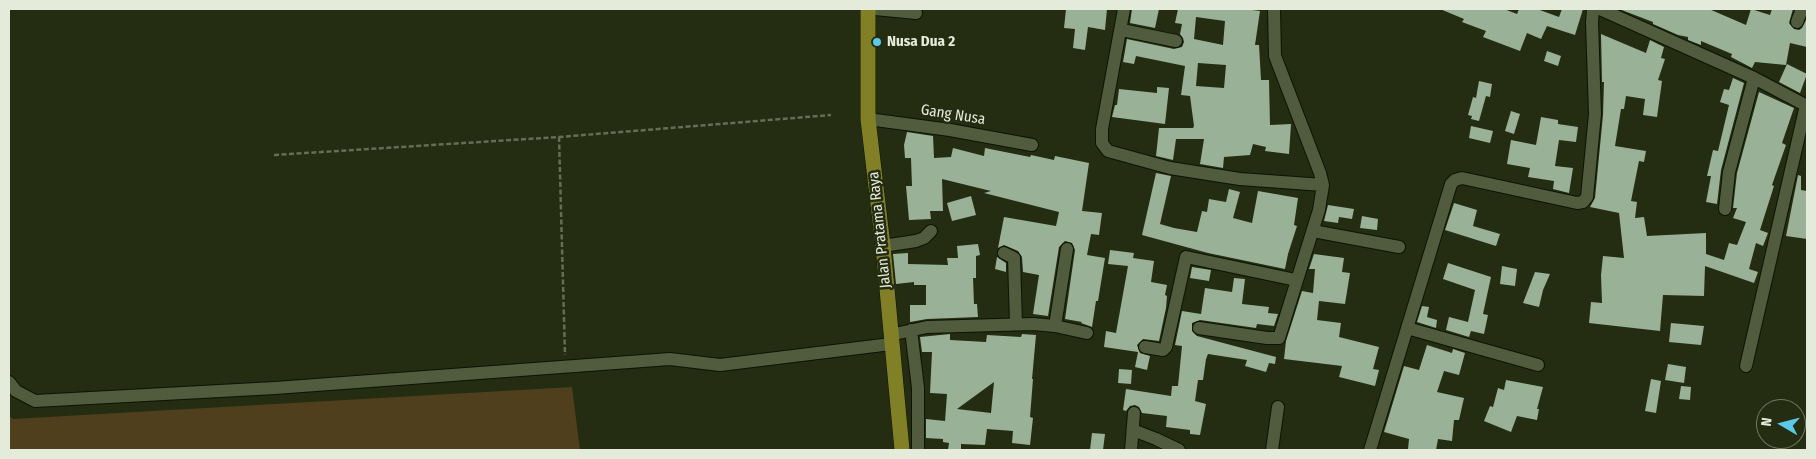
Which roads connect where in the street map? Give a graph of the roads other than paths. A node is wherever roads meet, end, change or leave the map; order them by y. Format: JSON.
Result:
{"nodes":[{"id":1,"x":868,"y":9,"type":"edge"},
{"id":2,"x":875,"y":9,"type":"edge"},
{"id":3,"x":1124,"y":9,"type":"edge"},
{"id":4,"x":1274,"y":9,"type":"edge"},
{"id":5,"x":1593,"y":9,"type":"edge"},
{"id":6,"x":1600,"y":9,"type":"edge"},
{"id":7,"x":1802,"y":9,"type":"edge"},
{"id":8,"x":916,"y":13,"type":"dead end"},
{"id":9,"x":1797,"y":22,"type":"dead end"},
{"id":10,"x":1122,"y":30,"type":"junction"},
{"id":11,"x":1176,"y":42,"type":"dead end"},
{"id":12,"x":1754,"y":78,"type":"junction"},
{"id":13,"x":1807,"y":106,"type":"edge"},
{"id":14,"x":868,"y":119,"type":"junction"},
{"id":15,"x":1032,"y":145,"type":"dead end"},
{"id":16,"x":1323,"y":185,"type":"junction"},
{"id":17,"x":1725,"y":209,"type":"dead end"},
{"id":18,"x":931,"y":231,"type":"dead end"},
{"id":19,"x":1313,"y":231,"type":"junction"},
{"id":20,"x":883,"y":246,"type":"junction"},
{"id":21,"x":1398,"y":247,"type":"dead end"},
{"id":22,"x":1067,"y":249,"type":"dead end"},
{"id":23,"x":1004,"y":253,"type":"dead end"},
{"id":24,"x":1296,"y":280,"type":"junction"},
{"id":25,"x":1016,"y":324,"type":"junction"},
{"id":26,"x":1055,"y":326,"type":"junction"},
{"id":27,"x":1199,"y":328,"type":"dead end"},
{"id":28,"x":1406,"y":328,"type":"junction"},
{"id":29,"x":911,"y":330,"type":"junction"},
{"id":30,"x":1087,"y":333,"type":"dead end"},
{"id":31,"x":891,"y":340,"type":"junction"},
{"id":32,"x":1145,"y":347,"type":"dead end"},
{"id":33,"x":1538,"y":365,"type":"dead end"},
{"id":34,"x":1746,"y":366,"type":"dead end"},
{"id":35,"x":9,"y":382,"type":"edge"},
{"id":36,"x":1278,"y":407,"type":"dead end"},
{"id":37,"x":1134,"y":412,"type":"dead end"},
{"id":38,"x":1133,"y":430,"type":"junction"},
{"id":39,"x":902,"y":450,"type":"edge"},
{"id":40,"x":918,"y":450,"type":"edge"},
{"id":41,"x":1131,"y":450,"type":"edge"},
{"id":42,"x":1179,"y":450,"type":"edge"},
{"id":43,"x":1272,"y":450,"type":"edge"},
{"id":44,"x":1370,"y":450,"type":"edge"}],
"edges":[{"from":1,"to":14,"type":"main road","name":"Jalan Pratama Raya"},
{"from":2,"to":8,"type":"street"},
{"from":3,"to":10,"type":"street"},
{"from":4,"to":16,"type":"street"},
{"from":5,"to":28,"type":"street"},
{"from":6,"to":12,"type":"street"},
{"from":7,"to":9,"type":"street"},
{"from":10,"to":11,"type":"street"},
{"from":10,"to":16,"type":"street"},
{"from":12,"to":13,"type":"street"},
{"from":12,"to":17,"type":"street"},
{"from":13,"to":34,"type":"street"},
{"from":14,"to":15,"type":"street","name":"Gang Nusa"},
{"from":14,"to":20,"type":"main road","name":"Jalan Pratama Raya"},
{"from":16,"to":19,"type":"street"},
{"from":18,"to":20,"type":"street"},
{"from":19,"to":21,"type":"street"},
{"from":19,"to":24,"type":"street"},
{"from":20,"to":31,"type":"main road","name":"Jalan Pratama Raya"},
{"from":22,"to":26,"type":"street"},
{"from":23,"to":25,"type":"street"},
{"from":24,"to":27,"type":"street"},
{"from":24,"to":32,"type":"street"},
{"from":25,"to":26,"type":"street"},
{"from":25,"to":29,"type":"street"},
{"from":26,"to":30,"type":"street"},
{"from":28,"to":33,"type":"street"},
{"from":28,"to":44,"type":"street"},
{"from":29,"to":31,"type":"street"},
{"from":29,"to":40,"type":"street"},
{"from":31,"to":35,"type":"street"},
{"from":31,"to":39,"type":"main road","name":"Jalan Pratama Raya"},
{"from":36,"to":43,"type":"street"},
{"from":37,"to":38,"type":"street"},
{"from":38,"to":41,"type":"street"},
{"from":38,"to":42,"type":"street"}]}
